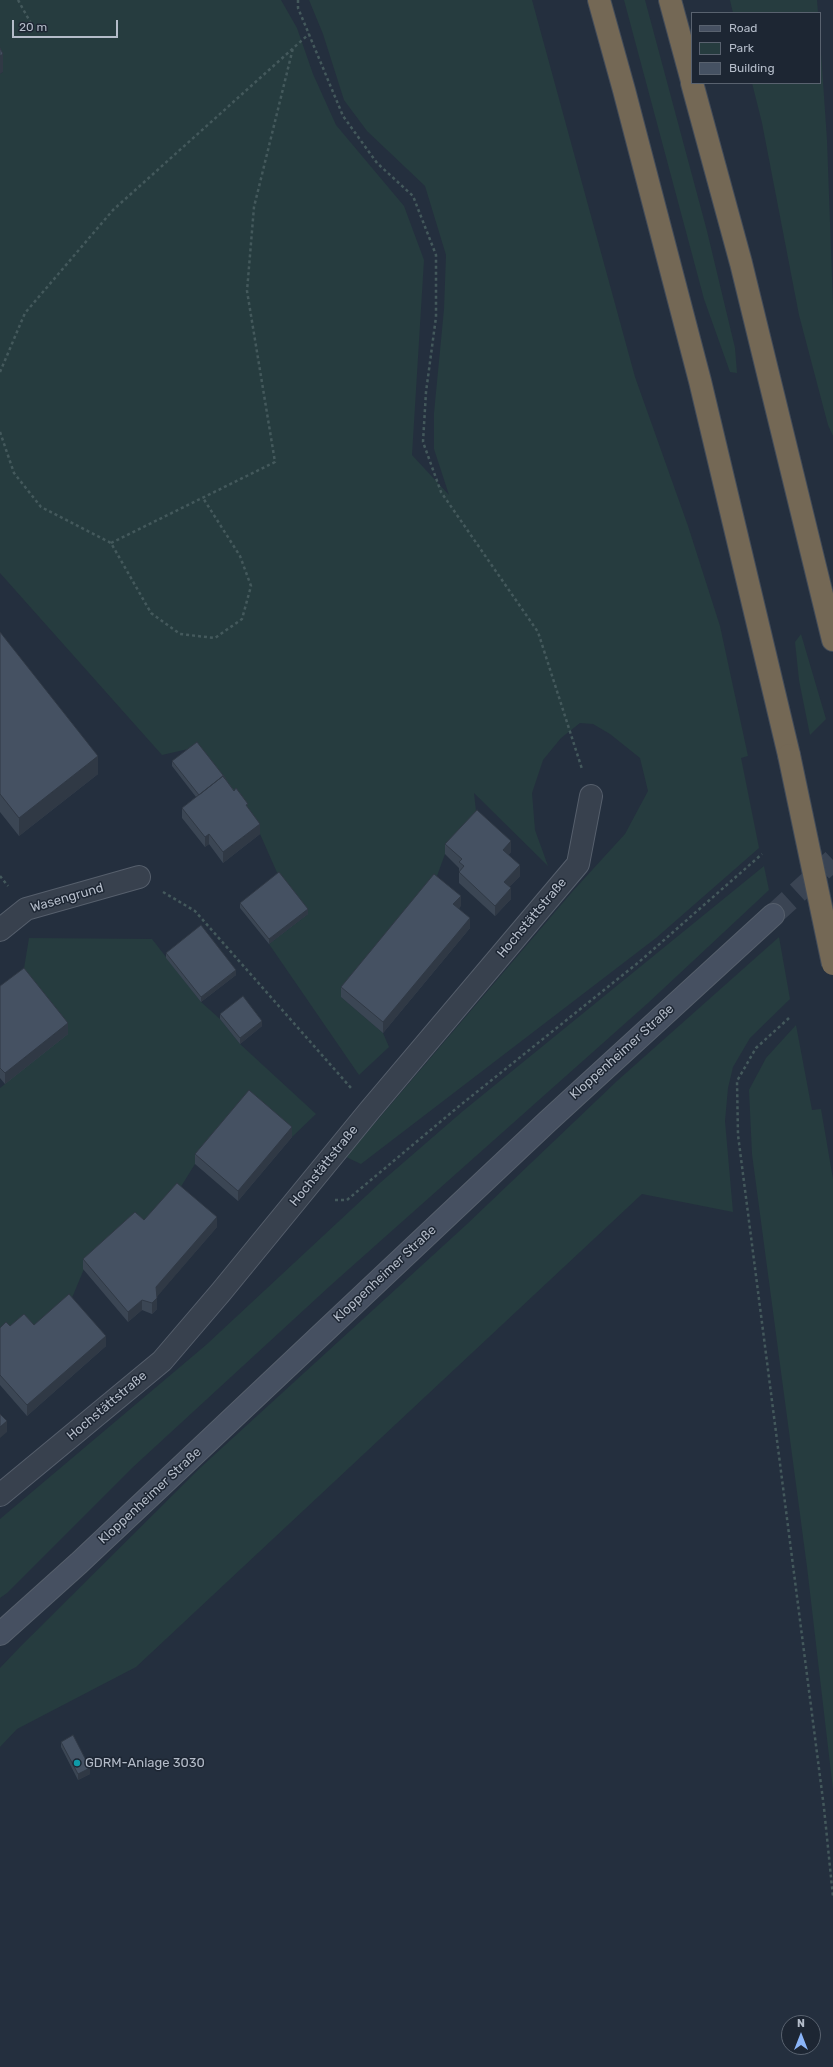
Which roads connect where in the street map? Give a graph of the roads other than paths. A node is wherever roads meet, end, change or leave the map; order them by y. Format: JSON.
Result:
{"nodes":[{"id":1,"x":599,"y":0,"type":"edge"},
{"id":2,"x":670,"y":0,"type":"edge"},
{"id":3,"x":691,"y":78,"type":"edge"},
{"id":4,"x":693,"y":84,"type":"edge"},
{"id":5,"x":833,"y":640,"type":"edge"},
{"id":6,"x":591,"y":796,"type":"road end"},
{"id":7,"x":139,"y":877,"type":"road end"},
{"id":8,"x":773,"y":915,"type":"tunnel mouth"},
{"id":9,"x":0,"y":930,"type":"edge"},
{"id":10,"x":833,"y":964,"type":"edge"},
{"id":11,"x":0,"y":1495,"type":"edge"},
{"id":12,"x":0,"y":1634,"type":"edge"}],
"edges":[{"from":1,"to":10,"type":"highway","bridge":true},
{"from":2,"to":3,"type":"highway"},
{"from":4,"to":5,"type":"highway"},
{"from":6,"to":11,"type":"street","name":"Hochstättstraße"},
{"from":7,"to":9,"type":"street","name":"Wasengrund"},
{"from":8,"to":12,"type":"main road","name":"Kloppenheimer Straße"}]}
